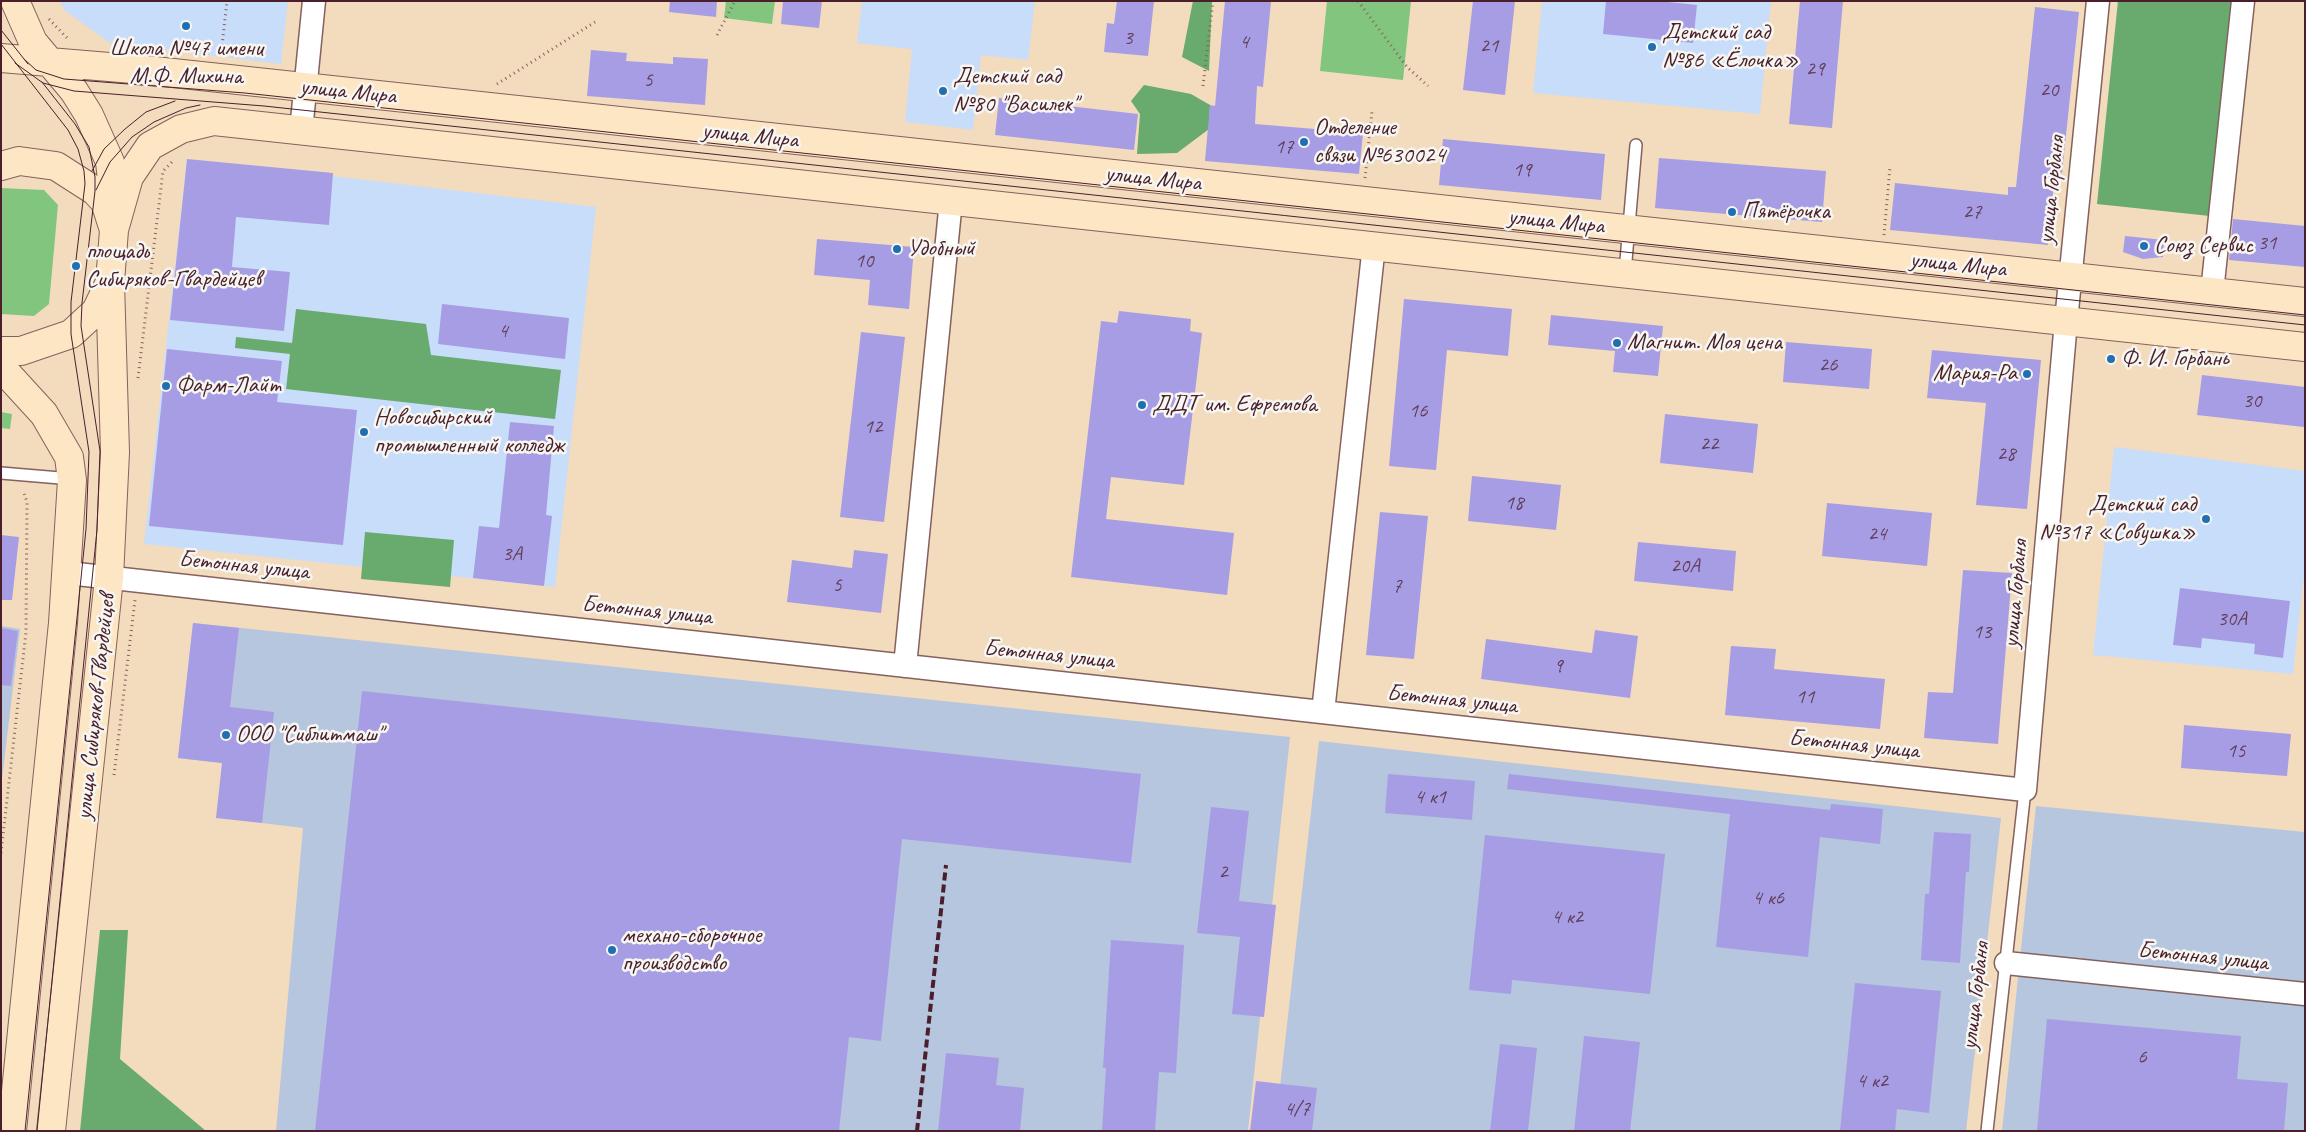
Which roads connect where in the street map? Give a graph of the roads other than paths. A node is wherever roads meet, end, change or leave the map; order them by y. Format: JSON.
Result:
{"nodes":[{"id":1,"x":15,"y":1,"type":"edge"},
{"id":2,"x":314,"y":1,"type":"edge"},
{"id":3,"x":2098,"y":1,"type":"edge"},
{"id":4,"x":2243,"y":1,"type":"edge"},
{"id":5,"x":1,"y":58,"type":"edge"},
{"id":6,"x":49,"y":62,"type":"junction"},
{"id":7,"x":306,"y":88,"type":"junction"},
{"id":8,"x":301,"y":131,"type":"junction"},
{"id":9,"x":1636,"y":145,"type":"dead end"},
{"id":10,"x":1,"y":166,"type":"edge"},
{"id":11,"x":951,"y":200,"type":"junction"},
{"id":12,"x":114,"y":230,"type":"junction"},
{"id":13,"x":1629,"y":230,"type":"junction"},
{"id":14,"x":1374,"y":245,"type":"junction"},
{"id":15,"x":1626,"y":272,"type":"junction"},
{"id":16,"x":2070,"y":277,"type":"junction"},
{"id":17,"x":110,"y":282,"type":"junction"},
{"id":18,"x":2212,"y":292,"type":"junction"},
{"id":19,"x":2305,"y":302,"type":"edge"},
{"id":20,"x":2066,"y":321,"type":"junction"},
{"id":21,"x":2305,"y":347,"type":"edge"},
{"id":22,"x":1,"y":350,"type":"edge"},
{"id":23,"x":1,"y":367,"type":"edge"},
{"id":24,"x":1,"y":473,"type":"edge"},
{"id":25,"x":72,"y":480,"type":"junction"},
{"id":26,"x":68,"y":573,"type":"junction"},
{"id":27,"x":110,"y":578,"type":"junction"},
{"id":28,"x":906,"y":666,"type":"junction"},
{"id":29,"x":1322,"y":712,"type":"junction"},
{"id":30,"x":2025,"y":790,"type":"junction"},
{"id":31,"x":2006,"y":963,"type":"junction"},
{"id":32,"x":2305,"y":994,"type":"edge"},
{"id":33,"x":12,"y":1131,"type":"edge"},
{"id":34,"x":51,"y":1131,"type":"edge"},
{"id":35,"x":1987,"y":1131,"type":"edge"}],
"edges":[{"from":1,"to":6,"type":"street"},
{"from":2,"to":7,"type":"street"},
{"from":3,"to":16,"type":"street","name":"улица Горбаня"},
{"from":4,"to":18,"type":"street"},
{"from":5,"to":6,"type":"street","name":"улица Мира"},
{"from":6,"to":7,"type":"street","name":"улица Мира"},
{"from":6,"to":12,"type":"street"},
{"from":7,"to":8,"type":"street"},
{"from":7,"to":13,"type":"street","name":"улица Мира"},
{"from":8,"to":11,"type":"street","name":"улица Мира"},
{"from":8,"to":12,"type":"street","name":"улица Мира"},
{"from":9,"to":13,"type":"lane"},
{"from":10,"to":12,"type":"street"},
{"from":11,"to":14,"type":"street","name":"улица Мира"},
{"from":11,"to":28,"type":"street"},
{"from":12,"to":17,"type":"street"},
{"from":13,"to":15,"type":"lane"},
{"from":13,"to":16,"type":"street","name":"улица Мира"},
{"from":14,"to":15,"type":"street","name":"улица Мира"},
{"from":14,"to":29,"type":"street"},
{"from":15,"to":20,"type":"street","name":"улица Мира"},
{"from":16,"to":18,"type":"street","name":"улица Мира"},
{"from":16,"to":20,"type":"street","name":"улица Горбаня"},
{"from":17,"to":22,"type":"street"},
{"from":17,"to":27,"type":"street","name":"улица Сибиряков-Гвардейцев"},
{"from":18,"to":19,"type":"street","name":"улица Мира"},
{"from":20,"to":21,"type":"street","name":"улица Мира"},
{"from":20,"to":30,"type":"street","name":"улица Горбаня"},
{"from":23,"to":25,"type":"street","name":"улица Сибиряков-Гвардейцев"},
{"from":24,"to":25,"type":"lane"},
{"from":25,"to":26,"type":"street","name":"улица Сибиряков-Гвардейцев"},
{"from":26,"to":27,"type":"street","name":"Бетонная улица"},
{"from":26,"to":33,"type":"street","name":"улица Сибиряков-Гвардейцев"},
{"from":27,"to":28,"type":"street","name":"Бетонная улица"},
{"from":27,"to":34,"type":"street","name":"улица Сибиряков-Гвардейцев"},
{"from":28,"to":29,"type":"street","name":"Бетонная улица"},
{"from":29,"to":30,"type":"street","name":"Бетонная улица"},
{"from":30,"to":31,"type":"lane","name":"улица Горбаня"},
{"from":31,"to":32,"type":"street","name":"Бетонная улица"},
{"from":31,"to":35,"type":"lane","name":"улица Горбаня"}]}
